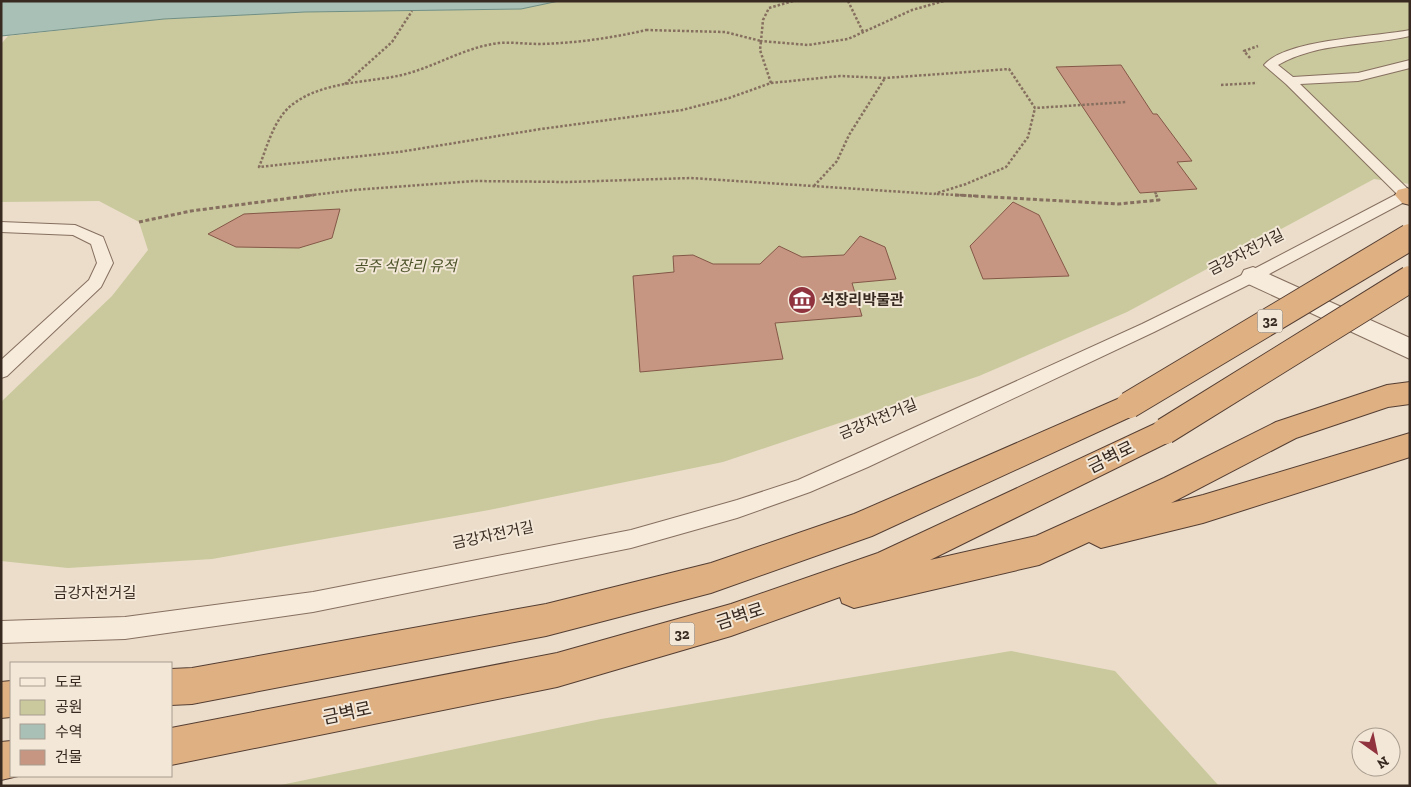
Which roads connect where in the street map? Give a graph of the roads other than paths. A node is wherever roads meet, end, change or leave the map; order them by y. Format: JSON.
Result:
{"nodes":[{"id":1,"x":1410,"y":33,"type":"edge"},
{"id":2,"x":1410,"y":64,"type":"edge"},
{"id":3,"x":1290,"y":81,"type":"junction"},
{"id":4,"x":1408,"y":196,"type":"edge"},
{"id":5,"x":1,"y":227,"type":"edge"},
{"id":6,"x":1410,"y":237,"type":"edge"},
{"id":7,"x":1253,"y":276,"type":"junction"},
{"id":8,"x":1410,"y":278,"type":"edge"},
{"id":9,"x":1410,"y":348,"type":"edge"},
{"id":10,"x":1,"y":371,"type":"edge"},
{"id":11,"x":1410,"y":393,"type":"edge"},
{"id":12,"x":1410,"y":445,"type":"edge"},
{"id":13,"x":1039,"y":550,"type":"junction"},
{"id":14,"x":731,"y":620,"type":"junction"},
{"id":15,"x":1,"y":632,"type":"edge"},
{"id":16,"x":172,"y":687,"type":"edge"},
{"id":17,"x":172,"y":747,"type":"edge"}],
"edges":[{"from":1,"to":3,"type":"lane"},
{"from":2,"to":3,"type":"lane"},
{"from":3,"to":4,"type":"lane"},
{"from":4,"to":7,"type":"lane"},
{"from":5,"to":10,"type":"lane"},
{"from":6,"to":16,"type":"highway","number":"32","bridge":true},
{"from":7,"to":9,"type":"street"},
{"from":7,"to":15,"type":"lane"},
{"from":8,"to":14,"type":"highway","name":"금벽로","number":"32","bridge":true},
{"from":11,"to":13,"type":"highway"},
{"from":12,"to":13,"type":"highway"},
{"from":13,"to":14,"type":"highway"},
{"from":14,"to":17,"type":"highway","name":"금벽로","number":"32"}]}
